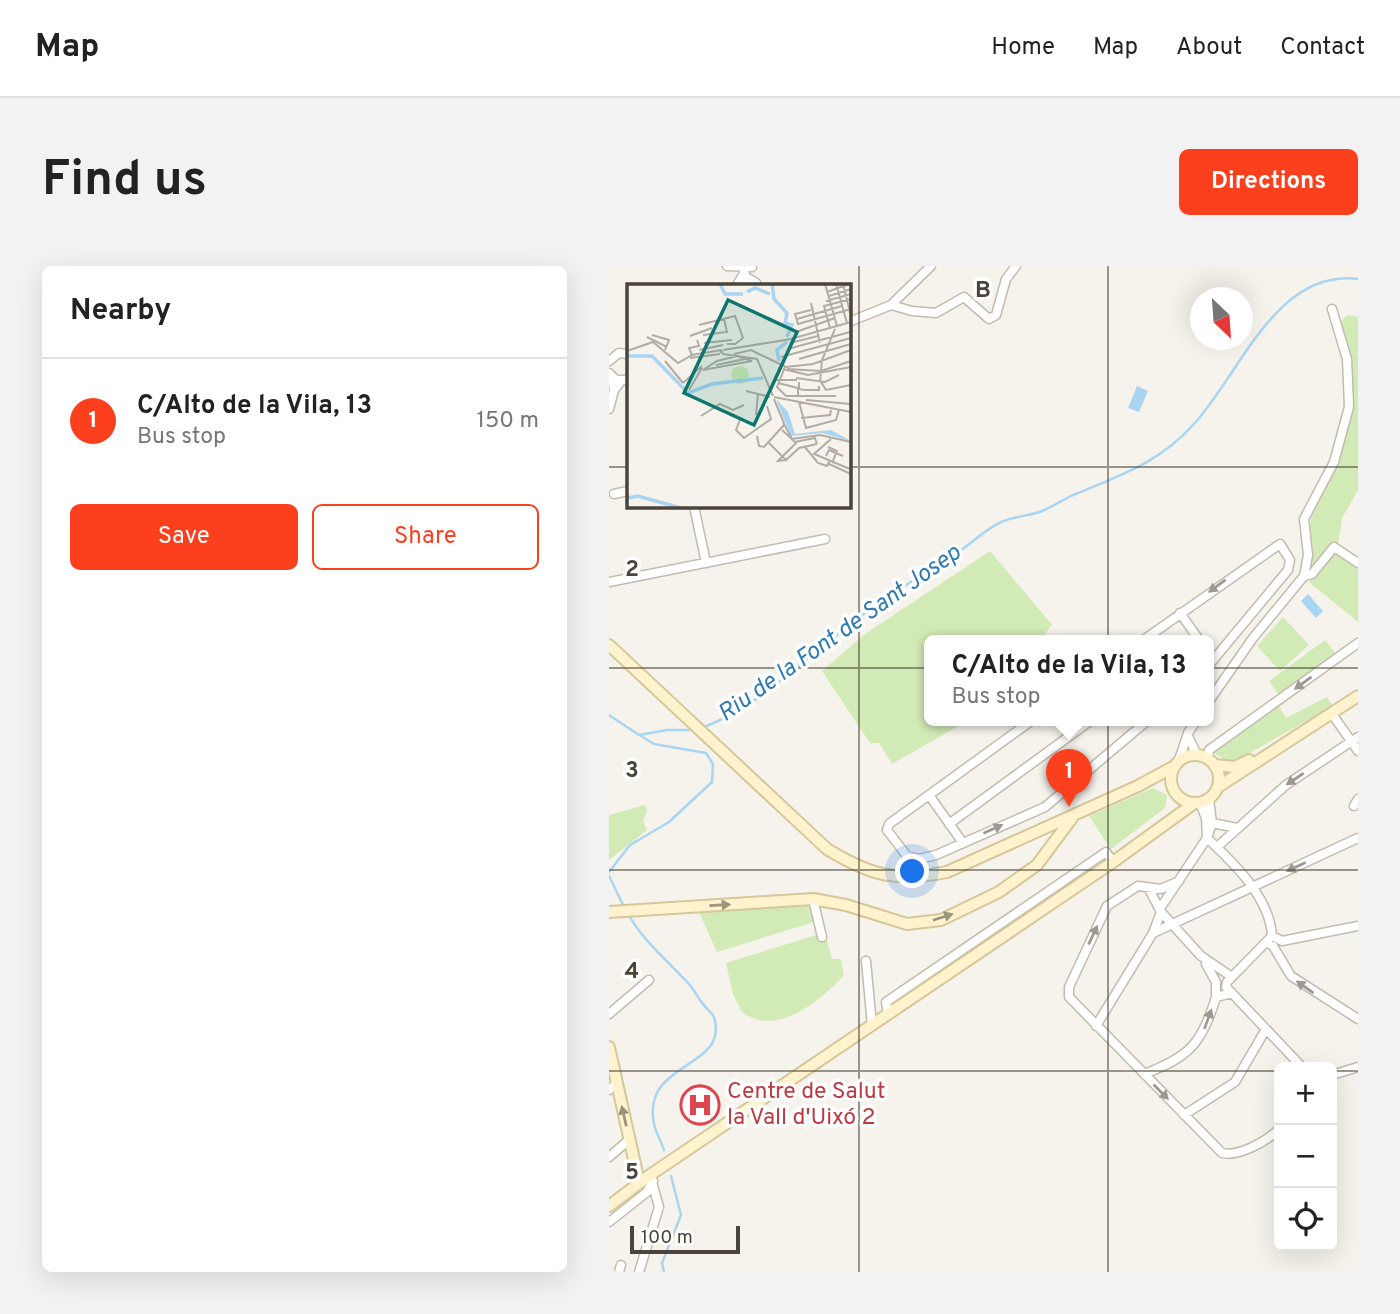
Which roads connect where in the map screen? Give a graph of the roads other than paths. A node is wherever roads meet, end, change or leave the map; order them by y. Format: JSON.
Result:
{"nodes":[{"id":1,"x":727,"y":266,"type":"edge"},
{"id":2,"x":931,"y":266,"type":"edge"},
{"id":3,"x":1016,"y":266,"type":"edge"},
{"id":4,"x":747,"y":277,"type":"edge"},
{"id":5,"x":891,"y":305,"type":"junction"},
{"id":6,"x":1332,"y":309,"type":"dead end"},
{"id":7,"x":851,"y":321,"type":"edge"},
{"id":8,"x":624,"y":353,"type":"edge"},
{"id":9,"x":609,"y":355,"type":"edge"},
{"id":10,"x":618,"y":378,"type":"edge"},
{"id":11,"x":609,"y":409,"type":"edge"},
{"id":12,"x":694,"y":508,"type":"edge"},
{"id":13,"x":825,"y":540,"type":"dead end"},
{"id":14,"x":706,"y":563,"type":"junction"},
{"id":15,"x":1358,"y":563,"type":"edge"},
{"id":16,"x":1304,"y":576,"type":"junction"},
{"id":17,"x":609,"y":582,"type":"edge"},
{"id":18,"x":1180,"y":613,"type":"junction"},
{"id":19,"x":1150,"y":635,"type":"edge"},
{"id":20,"x":1196,"y":635,"type":"edge"},
{"id":21,"x":1358,"y":643,"type":"edge"},
{"id":22,"x":609,"y":645,"type":"edge"},
{"id":23,"x":1214,"y":656,"type":"edge"},
{"id":24,"x":1214,"y":692,"type":"edge"},
{"id":25,"x":1358,"y":696,"type":"edge"},
{"id":26,"x":1332,"y":714,"type":"junction"},
{"id":27,"x":1024,"y":726,"type":"edge"},
{"id":28,"x":1083,"y":726,"type":"edge"},
{"id":29,"x":1141,"y":726,"type":"edge"},
{"id":30,"x":1193,"y":726,"type":"edge"},
{"id":31,"x":1188,"y":733,"type":"junction"},
{"id":32,"x":1300,"y":736,"type":"junction"},
{"id":33,"x":1355,"y":739,"type":"edge"},
{"id":34,"x":1358,"y":751,"type":"edge"},
{"id":35,"x":1207,"y":760,"type":"junction"},
{"id":36,"x":1176,"y":764,"type":"junction"},
{"id":37,"x":1137,"y":786,"type":"junction"},
{"id":38,"x":1218,"y":787,"type":"junction"},
{"id":39,"x":1175,"y":793,"type":"junction"},
{"id":40,"x":929,"y":795,"type":"junction"},
{"id":41,"x":1201,"y":802,"type":"junction"},
{"id":42,"x":1074,"y":816,"type":"junction"},
{"id":43,"x":1212,"y":823,"type":"junction"},
{"id":44,"x":949,"y":824,"type":"junction"},
{"id":45,"x":1237,"y":828,"type":"junction"},
{"id":46,"x":1207,"y":838,"type":"junction"},
{"id":47,"x":1358,"y":838,"type":"edge"},
{"id":48,"x":963,"y":843,"type":"junction"},
{"id":49,"x":1134,"y":846,"type":"junction"},
{"id":50,"x":1217,"y":847,"type":"junction"},
{"id":51,"x":1179,"y":880,"type":"junction"},
{"id":52,"x":1251,"y":888,"type":"junction"},
{"id":53,"x":1149,"y":889,"type":"junction"},
{"id":54,"x":813,"y":899,"type":"junction"},
{"id":55,"x":1161,"y":909,"type":"junction"},
{"id":56,"x":609,"y":912,"type":"edge"},
{"id":57,"x":1173,"y":923,"type":"junction"},
{"id":58,"x":1358,"y":926,"type":"edge"},
{"id":59,"x":1153,"y":933,"type":"junction"},
{"id":60,"x":823,"y":937,"type":"dead end"},
{"id":61,"x":1269,"y":939,"type":"junction"},
{"id":62,"x":1282,"y":940,"type":"junction"},
{"id":63,"x":1277,"y":954,"type":"junction"},
{"id":64,"x":1201,"y":956,"type":"junction"},
{"id":65,"x":866,"y":961,"type":"dead end"},
{"id":66,"x":1232,"y":977,"type":"junction"},
{"id":67,"x":649,"y":980,"type":"dead end"},
{"id":68,"x":1229,"y":990,"type":"junction"},
{"id":69,"x":1216,"y":997,"type":"junction"},
{"id":70,"x":609,"y":1014,"type":"edge"},
{"id":71,"x":1358,"y":1019,"type":"edge"},
{"id":72,"x":872,"y":1025,"type":"junction"},
{"id":73,"x":1096,"y":1026,"type":"junction"},
{"id":74,"x":1266,"y":1030,"type":"junction"},
{"id":75,"x":609,"y":1047,"type":"edge"},
{"id":76,"x":1297,"y":1062,"type":"edge"},
{"id":77,"x":1358,"y":1066,"type":"edge"},
{"id":78,"x":1144,"y":1074,"type":"junction"},
{"id":79,"x":1337,"y":1074,"type":"edge"},
{"id":80,"x":613,"y":1086,"type":"edge"},
{"id":81,"x":1184,"y":1115,"type":"junction"},
{"id":82,"x":1274,"y":1133,"type":"edge"},
{"id":83,"x":630,"y":1139,"type":"junction"},
{"id":84,"x":609,"y":1157,"type":"edge"},
{"id":85,"x":651,"y":1178,"type":"junction"},
{"id":86,"x":639,"y":1182,"type":"junction"},
{"id":87,"x":609,"y":1206,"type":"edge"},
{"id":88,"x":609,"y":1222,"type":"edge"},
{"id":89,"x":639,"y":1272,"type":"edge"}],
"edges":[{"from":1,"to":4,"type":"street"},
{"from":2,"to":5,"type":"street"},
{"from":3,"to":5,"type":"street"},
{"from":5,"to":7,"type":"street"},
{"from":6,"to":16,"type":"street"},
{"from":8,"to":9,"type":"street"},
{"from":10,"to":11,"type":"street"},
{"from":12,"to":14,"type":"street"},
{"from":13,"to":14,"type":"street"},
{"from":14,"to":17,"type":"street"},
{"from":15,"to":16,"type":"street"},
{"from":16,"to":24,"type":"street"},
{"from":18,"to":19,"type":"street"},
{"from":18,"to":20,"type":"street"},
{"from":23,"to":18,"type":"street","one_way":true},
{"from":21,"to":35,"type":"street","one_way":true},
{"from":22,"to":42,"type":"street"},
{"from":25,"to":26,"type":"street"},
{"from":26,"to":32,"type":"street"},
{"from":26,"to":33,"type":"street"},
{"from":27,"to":40,"type":"street"},
{"from":28,"to":44,"type":"street"},
{"from":48,"to":29,"type":"street","one_way":true},
{"from":30,"to":31,"type":"street"},
{"from":31,"to":35,"type":"street"},
{"from":31,"to":36,"type":"street"},
{"from":32,"to":35,"type":"street"},
{"from":32,"to":38,"type":"street"},
{"from":33,"to":34,"type":"street"},
{"from":33,"to":45,"type":"street","one_way":true},
{"from":35,"to":36,"type":"street"},
{"from":35,"to":38,"type":"street"},
{"from":36,"to":37,"type":"street"},
{"from":36,"to":39,"type":"street"},
{"from":37,"to":39,"type":"street"},
{"from":37,"to":42,"type":"street"},
{"from":38,"to":41,"type":"street"},
{"from":39,"to":41,"type":"street"},
{"from":39,"to":49,"type":"street"},
{"from":40,"to":44,"type":"street"},
{"from":40,"to":48,"type":"street"},
{"from":41,"to":43,"type":"street"},
{"from":41,"to":46,"type":"street"},
{"from":41,"to":49,"type":"street"},
{"from":54,"to":42,"type":"street","one_way":true},
{"from":43,"to":45,"type":"street"},
{"from":43,"to":46,"type":"street"},
{"from":44,"to":48,"type":"street"},
{"from":45,"to":50,"type":"street"},
{"from":46,"to":50,"type":"street"},
{"from":46,"to":51,"type":"street"},
{"from":47,"to":52,"type":"street","one_way":true},
{"from":49,"to":72,"type":"street"},
{"from":50,"to":52,"type":"street"},
{"from":51,"to":53,"type":"street"},
{"from":51,"to":55,"type":"street"},
{"from":52,"to":57,"type":"street"},
{"from":52,"to":61,"type":"street"},
{"from":53,"to":55,"type":"street"},
{"from":73,"to":53,"type":"street","one_way":true},
{"from":56,"to":54,"type":"street","one_way":true},
{"from":54,"to":60,"type":"street"},
{"from":55,"to":57,"type":"street"},
{"from":55,"to":59,"type":"street"},
{"from":57,"to":59,"type":"street"},
{"from":57,"to":64,"type":"street"},
{"from":58,"to":62,"type":"street"},
{"from":59,"to":73,"type":"street"},
{"from":61,"to":62,"type":"street"},
{"from":61,"to":63,"type":"street"},
{"from":61,"to":66,"type":"street"},
{"from":62,"to":63,"type":"street"},
{"from":71,"to":63,"type":"street","one_way":true},
{"from":64,"to":66,"type":"street"},
{"from":64,"to":69,"type":"street"},
{"from":65,"to":72,"type":"street"},
{"from":66,"to":68,"type":"street"},
{"from":67,"to":70,"type":"street"},
{"from":68,"to":69,"type":"street"},
{"from":68,"to":74,"type":"street"},
{"from":78,"to":69,"type":"street","one_way":true},
{"from":72,"to":85,"type":"street"},
{"from":73,"to":78,"type":"street"},
{"from":74,"to":76,"type":"street"},
{"from":74,"to":81,"type":"street"},
{"from":75,"to":80,"type":"street"},
{"from":77,"to":79,"type":"street"},
{"from":78,"to":81,"type":"street","one_way":true},
{"from":83,"to":80,"type":"street","one_way":true},
{"from":81,"to":82,"type":"street"},
{"from":83,"to":84,"type":"street"},
{"from":83,"to":86,"type":"street"},
{"from":85,"to":86,"type":"street"},
{"from":85,"to":88,"type":"street"},
{"from":85,"to":89,"type":"street"},
{"from":86,"to":87,"type":"street"}]}
